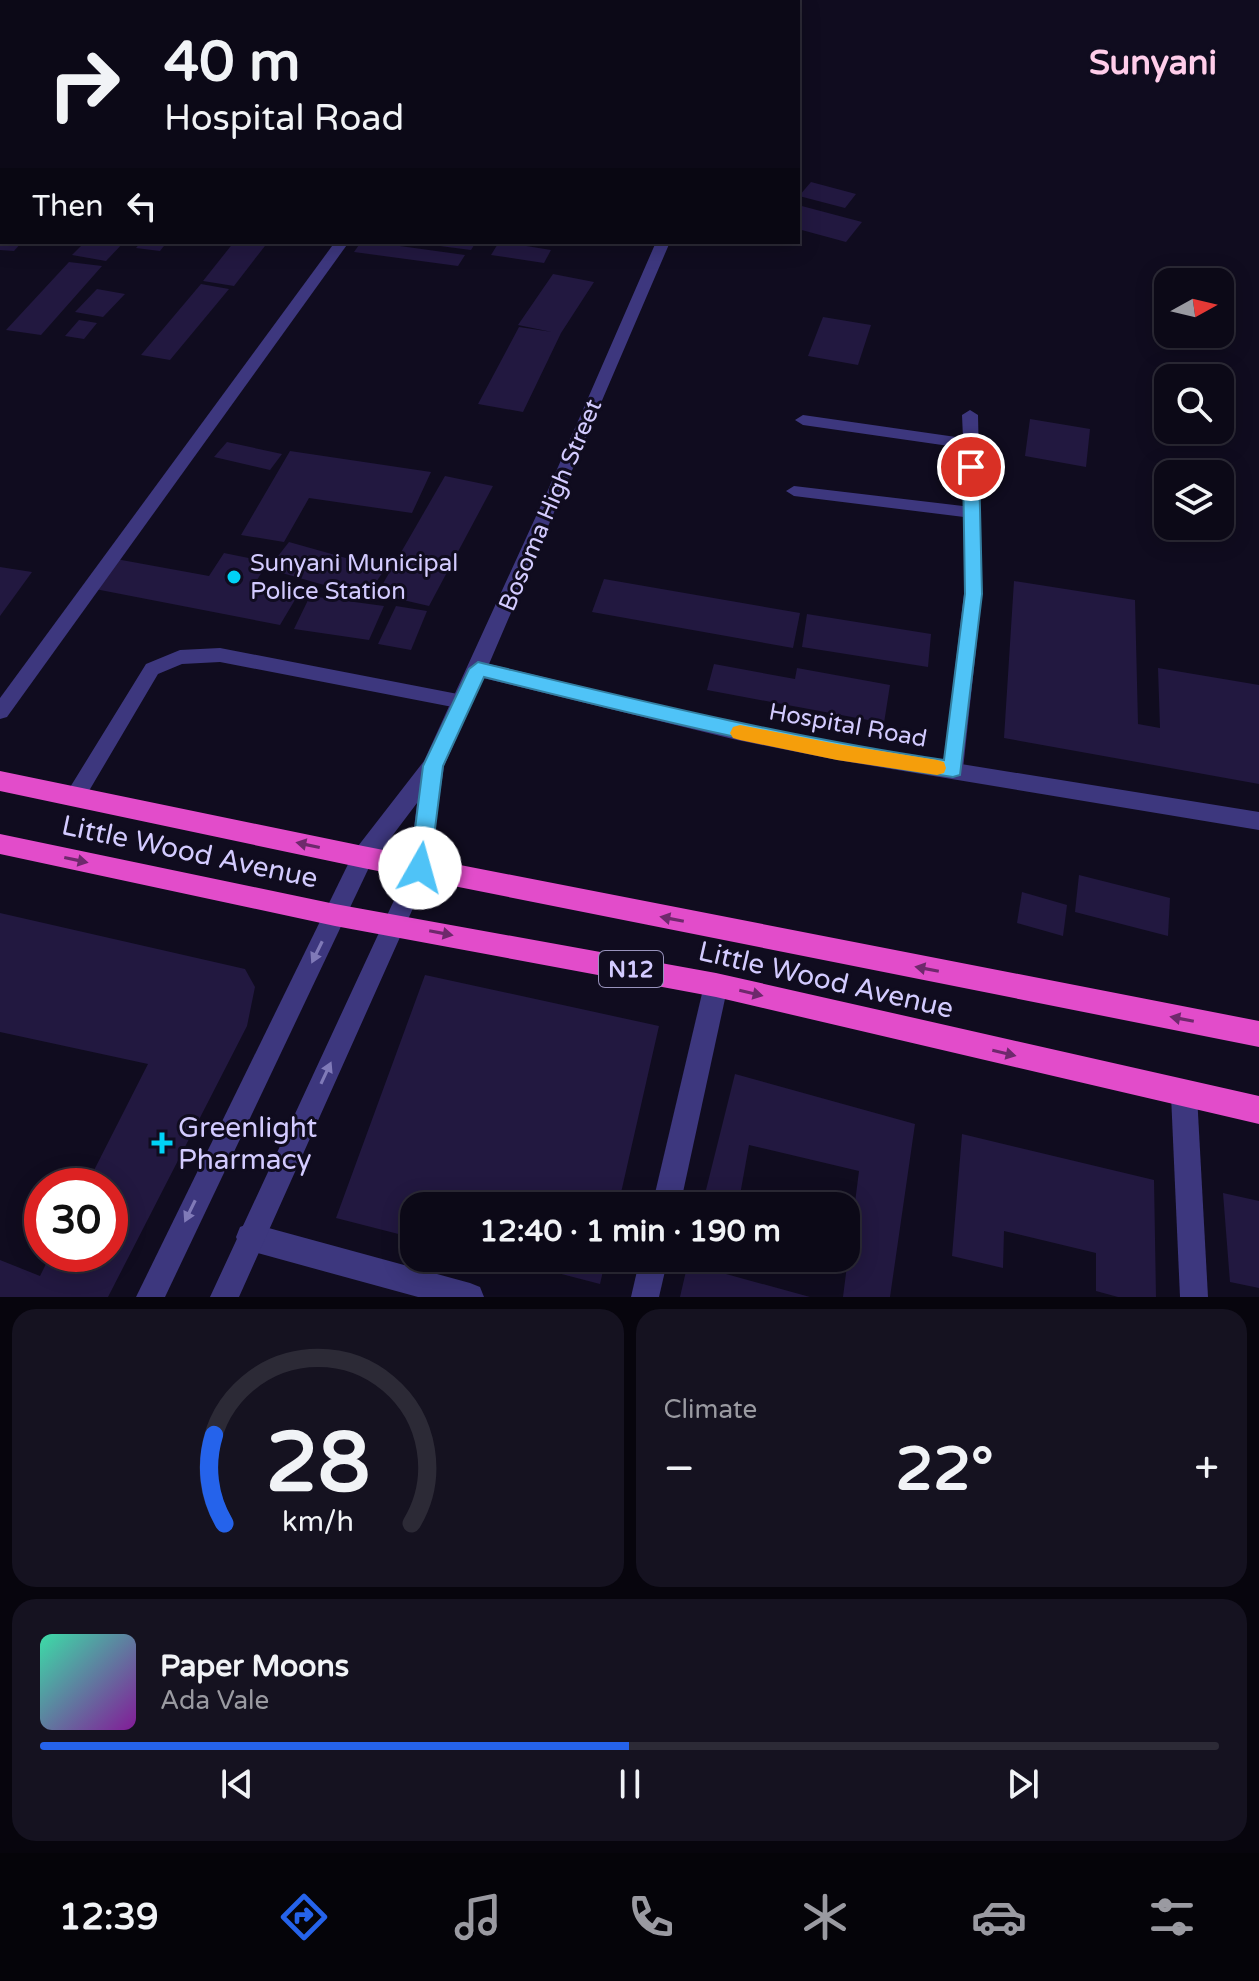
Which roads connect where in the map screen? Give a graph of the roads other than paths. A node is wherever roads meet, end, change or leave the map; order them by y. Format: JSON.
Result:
{"nodes":[{"id":1,"x":341,"y":244,"type":"edge"},
{"id":2,"x":662,"y":244,"type":"edge"},
{"id":3,"x":970,"y":415,"type":"dead end"},
{"id":4,"x":803,"y":420,"type":"dead end"},
{"id":5,"x":971,"y":444,"type":"junction"},
{"id":6,"x":794,"y":491,"type":"dead end"},
{"id":7,"x":972,"y":513,"type":"junction"},
{"id":8,"x":478,"y":669,"type":"junction"},
{"id":9,"x":463,"y":702,"type":"junction"},
{"id":10,"x":0,"y":712,"type":"edge"},
{"id":11,"x":433,"y":766,"type":"junction"},
{"id":12,"x":953,"y":769,"type":"junction"},
{"id":13,"x":0,"y":781,"type":"edge"},
{"id":14,"x":76,"y":795,"type":"junction"},
{"id":15,"x":1259,"y":821,"type":"edge"},
{"id":16,"x":0,"y":844,"type":"edge"},
{"id":17,"x":363,"y":857,"type":"junction"},
{"id":18,"x":420,"y":868,"type":"junction"},
{"id":19,"x":335,"y":915,"type":"junction"},
{"id":20,"x":395,"y":924,"type":"junction"},
{"id":21,"x":716,"y":985,"type":"junction"},
{"id":22,"x":1259,"y":1034,"type":"edge"},
{"id":23,"x":1184,"y":1095,"type":"junction"},
{"id":24,"x":1259,"y":1110,"type":"edge"},
{"id":25,"x":669,"y":1192,"type":"edge"},
{"id":26,"x":250,"y":1237,"type":"junction"},
{"id":27,"x":651,"y":1272,"type":"edge"},
{"id":28,"x":150,"y":1297,"type":"edge"},
{"id":29,"x":224,"y":1297,"type":"edge"},
{"id":30,"x":470,"y":1297,"type":"edge"},
{"id":31,"x":645,"y":1297,"type":"edge"},
{"id":32,"x":1194,"y":1297,"type":"edge"}],
"edges":[{"from":1,"to":10,"type":"lane"},
{"from":2,"to":8,"type":"street","name":"Bosoma High Street"},
{"from":3,"to":5,"type":"lane"},
{"from":4,"to":5,"type":"lane"},
{"from":5,"to":7,"type":"lane"},
{"from":6,"to":7,"type":"lane"},
{"from":7,"to":12,"type":"lane"},
{"from":8,"to":9,"type":"street","name":"Bosoma High Street"},
{"from":8,"to":12,"type":"street","name":"Hospital Road"},
{"from":9,"to":11,"type":"street","name":"Bosoma High Street"},
{"from":9,"to":14,"type":"lane"},
{"from":11,"to":17,"type":"street","name":"Bosoma High Street"},
{"from":11,"to":18,"type":"street","name":"Bosoma High Street"},
{"from":12,"to":15,"type":"street","name":"Hospital Road"},
{"from":13,"to":14,"type":"highway","name":"Little Wood Avenue","number":"N12"},
{"from":17,"to":14,"type":"highway","name":"Little Wood Avenue","number":"N12","one_way":true},
{"from":16,"to":19,"type":"highway","name":"Little Wood Avenue","number":"N12","one_way":true},
{"from":17,"to":18,"type":"highway","name":"Little Wood Avenue","number":"N12"},
{"from":17,"to":19,"type":"street","name":"Bosoma High Street"},
{"from":18,"to":20,"type":"street","name":"Bosoma High Street"},
{"from":22,"to":18,"type":"highway","name":"Little Wood Avenue","number":"N12","one_way":true},
{"from":19,"to":20,"type":"highway","name":"Little Wood Avenue","number":"N12"},
{"from":19,"to":28,"type":"street","name":"Bosoma High Street","one_way":true},
{"from":20,"to":21,"type":"highway","name":"Little Wood Avenue","number":"N12","one_way":true},
{"from":26,"to":20,"type":"street","name":"Bosoma High Street","one_way":true},
{"from":21,"to":23,"type":"highway","name":"Little Wood Avenue","number":"N12","one_way":true},
{"from":21,"to":25,"type":"street"},
{"from":23,"to":24,"type":"highway","name":"Little Wood Avenue","number":"N12"},
{"from":23,"to":32,"type":"street"},
{"from":26,"to":29,"type":"street","name":"Bosoma High Street"},
{"from":26,"to":30,"type":"street"},
{"from":27,"to":31,"type":"street"}]}
